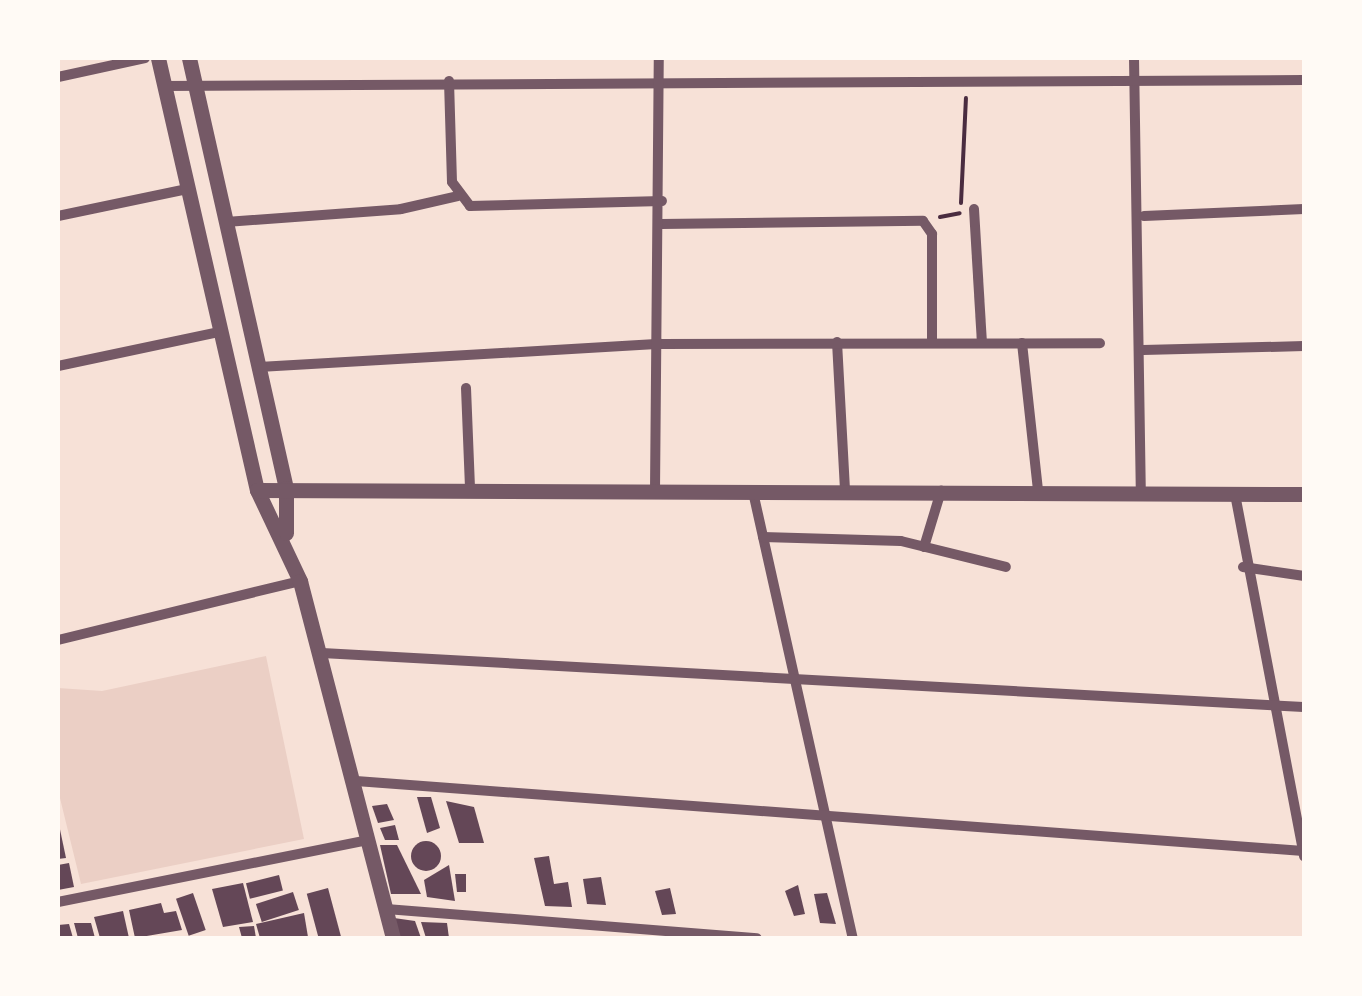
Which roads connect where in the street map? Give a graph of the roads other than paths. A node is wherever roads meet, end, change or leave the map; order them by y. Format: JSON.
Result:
{"nodes":[{"id":1,"x":145,"y":58,"type":"edge"},
{"id":2,"x":158,"y":58,"type":"edge"},
{"id":3,"x":189,"y":58,"type":"edge"},
{"id":4,"x":659,"y":58,"type":"edge"},
{"id":5,"x":1134,"y":58,"type":"edge"},
{"id":6,"x":58,"y":77,"type":"edge"},
{"id":7,"x":663,"y":77,"type":"junction"},
{"id":8,"x":1140,"y":80,"type":"junction"},
{"id":9,"x":1304,"y":80,"type":"edge"},
{"id":10,"x":449,"y":81,"type":"junction"},
{"id":11,"x":196,"y":84,"type":"junction"},
{"id":12,"x":164,"y":86,"type":"junction"},
{"id":13,"x":187,"y":189,"type":"junction"},
{"id":14,"x":458,"y":196,"type":"junction"},
{"id":15,"x":662,"y":201,"type":"junction"},
{"id":16,"x":974,"y":209,"type":"road end"},
{"id":17,"x":1304,"y":209,"type":"edge"},
{"id":18,"x":58,"y":216,"type":"edge"},
{"id":19,"x":1144,"y":216,"type":"junction"},
{"id":20,"x":226,"y":222,"type":"junction"},
{"id":21,"x":662,"y":224,"type":"junction"},
{"id":22,"x":219,"y":332,"type":"junction"},
{"id":23,"x":837,"y":342,"type":"junction"},
{"id":24,"x":932,"y":342,"type":"junction"},
{"id":25,"x":982,"y":343,"type":"junction"},
{"id":26,"x":1022,"y":343,"type":"junction"},
{"id":27,"x":1100,"y":343,"type":"dead end"},
{"id":28,"x":660,"y":344,"type":"junction"},
{"id":29,"x":1304,"y":346,"type":"edge"},
{"id":30,"x":1143,"y":350,"type":"junction"},
{"id":31,"x":58,"y":366,"type":"edge"},
{"id":32,"x":258,"y":367,"type":"junction"},
{"id":33,"x":466,"y":388,"type":"dead end"},
{"id":34,"x":286,"y":488,"type":"junction"},
{"id":35,"x":470,"y":489,"type":"junction"},
{"id":36,"x":257,"y":490,"type":"junction"},
{"id":37,"x":1038,"y":490,"type":"junction"},
{"id":38,"x":1140,"y":490,"type":"junction"},
{"id":39,"x":656,"y":491,"type":"junction"},
{"id":40,"x":844,"y":491,"type":"junction"},
{"id":41,"x":941,"y":491,"type":"junction"},
{"id":42,"x":753,"y":492,"type":"junction"},
{"id":43,"x":1234,"y":494,"type":"junction"},
{"id":44,"x":1304,"y":494,"type":"edge"},
{"id":45,"x":286,"y":537,"type":"junction"},
{"id":46,"x":763,"y":537,"type":"junction"},
{"id":47,"x":924,"y":547,"type":"junction"},
{"id":48,"x":1006,"y":567,"type":"dead end"},
{"id":49,"x":1244,"y":567,"type":"junction"},
{"id":50,"x":1304,"y":576,"type":"edge"},
{"id":51,"x":300,"y":581,"type":"junction"},
{"id":52,"x":58,"y":640,"type":"edge"},
{"id":53,"x":322,"y":653,"type":"junction"},
{"id":54,"x":792,"y":674,"type":"junction"},
{"id":55,"x":1270,"y":704,"type":"junction"},
{"id":56,"x":1304,"y":706,"type":"edge"},
{"id":57,"x":356,"y":780,"type":"junction"},
{"id":58,"x":824,"y":814,"type":"junction"},
{"id":59,"x":369,"y":840,"type":"junction"},
{"id":60,"x":1304,"y":854,"type":"edge"},
{"id":61,"x":58,"y":902,"type":"edge"},
{"id":62,"x":386,"y":909,"type":"junction"},
{"id":63,"x":393,"y":938,"type":"edge"},
{"id":64,"x":756,"y":938,"type":"edge"},
{"id":65,"x":853,"y":938,"type":"edge"}],
"edges":[{"from":1,"to":6,"type":"street"},
{"from":2,"to":12,"type":"street"},
{"from":3,"to":11,"type":"street"},
{"from":4,"to":7,"type":"street"},
{"from":5,"to":8,"type":"street"},
{"from":7,"to":8,"type":"street"},
{"from":7,"to":10,"type":"street"},
{"from":7,"to":15,"type":"street"},
{"from":8,"to":9,"type":"street"},
{"from":8,"to":19,"type":"street"},
{"from":10,"to":11,"type":"street"},
{"from":10,"to":14,"type":"street"},
{"from":11,"to":12,"type":"street"},
{"from":11,"to":20,"type":"street"},
{"from":12,"to":13,"type":"street"},
{"from":13,"to":18,"type":"street"},
{"from":13,"to":22,"type":"street"},
{"from":14,"to":15,"type":"street"},
{"from":14,"to":20,"type":"street"},
{"from":15,"to":21,"type":"street"},
{"from":16,"to":25,"type":"street"},
{"from":17,"to":19,"type":"street"},
{"from":19,"to":30,"type":"street"},
{"from":20,"to":32,"type":"street"},
{"from":21,"to":24,"type":"street"},
{"from":21,"to":28,"type":"street"},
{"from":22,"to":31,"type":"street"},
{"from":22,"to":36,"type":"street"},
{"from":23,"to":24,"type":"street"},
{"from":23,"to":28,"type":"street"},
{"from":23,"to":40,"type":"street"},
{"from":24,"to":25,"type":"street"},
{"from":25,"to":26,"type":"street"},
{"from":26,"to":27,"type":"street"},
{"from":26,"to":37,"type":"street"},
{"from":28,"to":32,"type":"street"},
{"from":28,"to":39,"type":"street"},
{"from":29,"to":30,"type":"street"},
{"from":30,"to":38,"type":"street"},
{"from":32,"to":34,"type":"street"},
{"from":33,"to":35,"type":"street"},
{"from":34,"to":35,"type":"street"},
{"from":34,"to":36,"type":"street"},
{"from":34,"to":45,"type":"street"},
{"from":35,"to":39,"type":"street"},
{"from":36,"to":45,"type":"street"},
{"from":37,"to":38,"type":"street"},
{"from":37,"to":41,"type":"street"},
{"from":38,"to":43,"type":"street"},
{"from":39,"to":42,"type":"street"},
{"from":40,"to":41,"type":"street"},
{"from":40,"to":42,"type":"street"},
{"from":41,"to":47,"type":"street"},
{"from":42,"to":46,"type":"street"},
{"from":43,"to":44,"type":"street"},
{"from":43,"to":49,"type":"street"},
{"from":45,"to":51,"type":"street"},
{"from":46,"to":47,"type":"street"},
{"from":46,"to":54,"type":"street"},
{"from":47,"to":48,"type":"street"},
{"from":49,"to":50,"type":"street"},
{"from":49,"to":55,"type":"street"},
{"from":51,"to":52,"type":"street"},
{"from":51,"to":53,"type":"street"},
{"from":53,"to":54,"type":"street"},
{"from":53,"to":57,"type":"street"},
{"from":54,"to":55,"type":"street"},
{"from":54,"to":58,"type":"street"},
{"from":55,"to":56,"type":"street"},
{"from":55,"to":60,"type":"street"},
{"from":57,"to":58,"type":"street"},
{"from":57,"to":59,"type":"street"},
{"from":58,"to":60,"type":"street"},
{"from":58,"to":65,"type":"street"},
{"from":59,"to":61,"type":"street"},
{"from":59,"to":62,"type":"street"},
{"from":62,"to":63,"type":"street"},
{"from":62,"to":64,"type":"street"}]}
